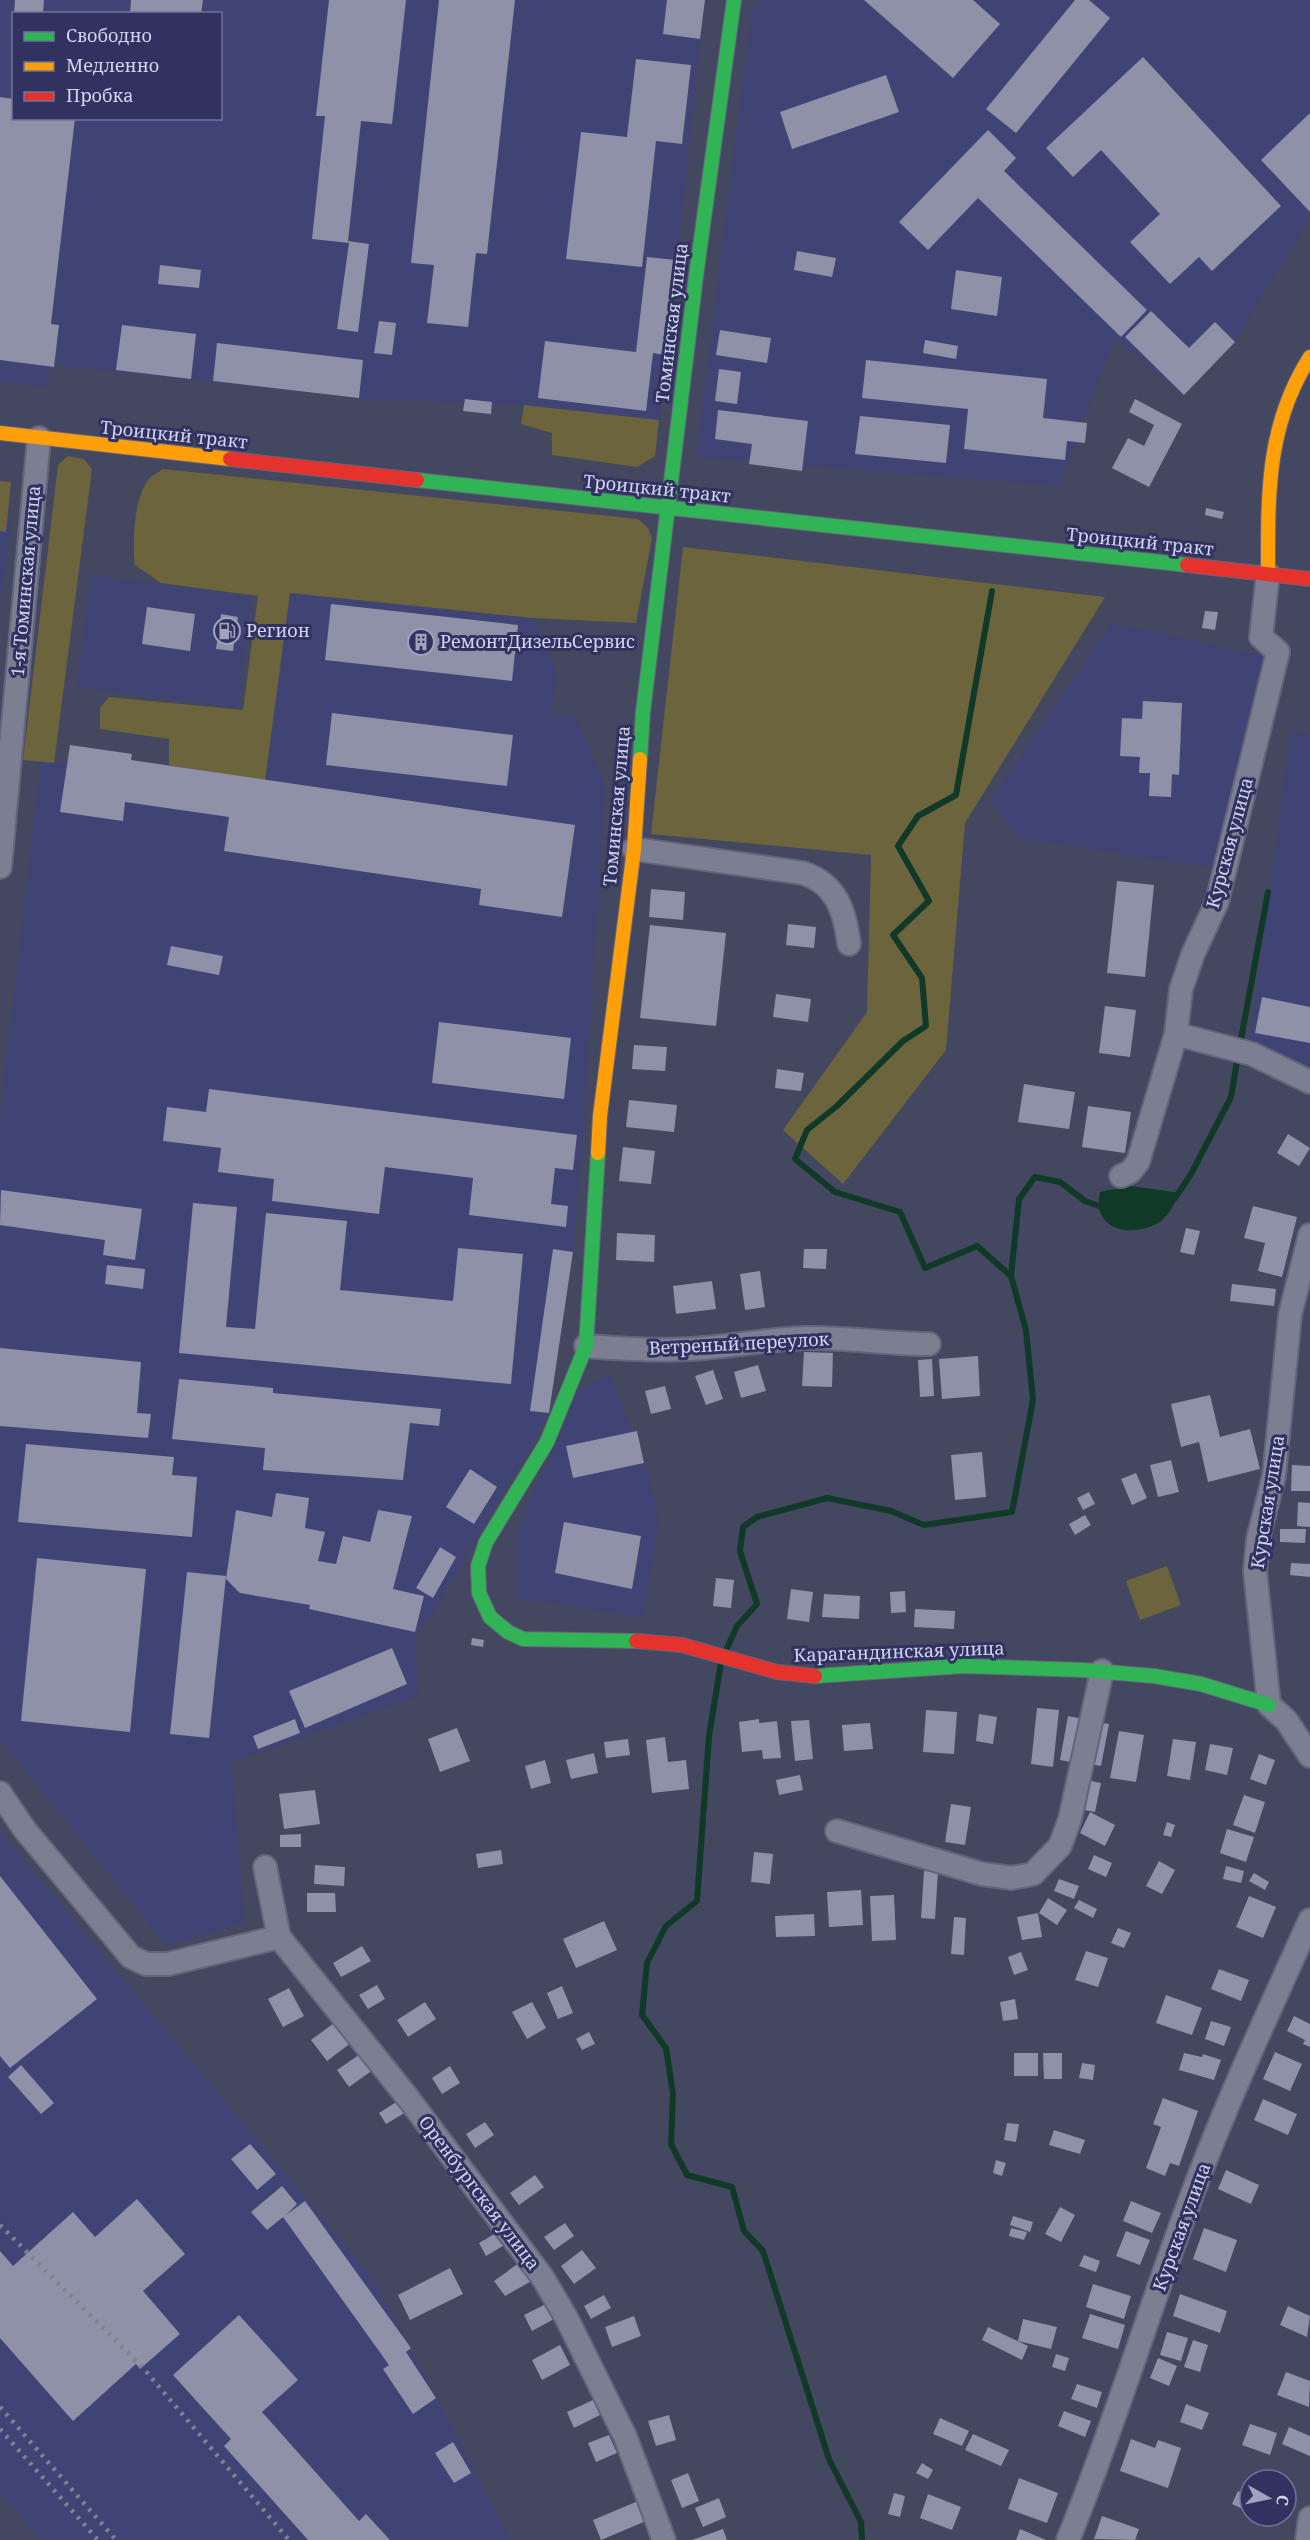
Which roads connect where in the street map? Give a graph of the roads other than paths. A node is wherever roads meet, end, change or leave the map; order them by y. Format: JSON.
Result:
{"nodes":[{"id":1,"x":734,"y":0,"type":"edge"},
{"id":2,"x":1310,"y":357,"type":"edge"},
{"id":3,"x":0,"y":433,"type":"edge"},
{"id":4,"x":39,"y":438,"type":"junction"},
{"id":5,"x":667,"y":508,"type":"junction"},
{"id":6,"x":1268,"y":574,"type":"junction"},
{"id":7,"x":1310,"y":579,"type":"edge"},
{"id":8,"x":634,"y":849,"type":"junction"},
{"id":9,"x":0,"y":867,"type":"edge"},
{"id":10,"x":849,"y":944,"type":"dead end"},
{"id":11,"x":1176,"y":1034,"type":"junction"},
{"id":12,"x":1310,"y":1082,"type":"edge"},
{"id":13,"x":1121,"y":1176,"type":"dead end"},
{"id":14,"x":1310,"y":1234,"type":"edge"},
{"id":15,"x":929,"y":1344,"type":"dead end"},
{"id":16,"x":586,"y":1346,"type":"junction"},
{"id":17,"x":479,"y":1593,"type":"joint"},
{"id":18,"x":1102,"y":1671,"type":"junction"},
{"id":19,"x":1269,"y":1705,"type":"junction"},
{"id":20,"x":1310,"y":1756,"type":"edge"},
{"id":21,"x":0,"y":1793,"type":"edge"},
{"id":22,"x":837,"y":1831,"type":"dead end"},
{"id":23,"x":265,"y":1867,"type":"dead end"},
{"id":24,"x":1310,"y":1920,"type":"edge"},
{"id":25,"x":279,"y":1937,"type":"junction"},
{"id":26,"x":1310,"y":2518,"type":"edge"},
{"id":27,"x":664,"y":2540,"type":"edge"},
{"id":28,"x":1068,"y":2540,"type":"edge"},
{"id":29,"x":1307,"y":2540,"type":"edge"}],
"edges":[{"from":1,"to":5,"type":"street","name":"Томинская улица"},
{"from":2,"to":6,"type":"street"},
{"from":3,"to":4,"type":"street","name":"Троицкий тракт"},
{"from":4,"to":5,"type":"street","name":"Троицкий тракт"},
{"from":4,"to":9,"type":"street","name":"1-я Томинская улица"},
{"from":5,"to":6,"type":"street","name":"Троицкий тракт"},
{"from":5,"to":8,"type":"street","name":"Томинская улица"},
{"from":6,"to":7,"type":"street","name":"Троицкий тракт"},
{"from":6,"to":11,"type":"street","name":"Курская улица"},
{"from":8,"to":10,"type":"street"},
{"from":8,"to":16,"type":"street","name":"Томинская улица"},
{"from":11,"to":12,"type":"street"},
{"from":11,"to":13,"type":"street","name":"Курская улица"},
{"from":14,"to":19,"type":"street","name":"Курская улица"},
{"from":15,"to":16,"type":"street","name":"Ветреный переулок"},
{"from":16,"to":17,"type":"street","name":"Томинская улица"},
{"from":17,"to":18,"type":"street","name":"Карагандинская улица"},
{"from":18,"to":19,"type":"street","name":"Карагандинская улица"},
{"from":18,"to":22,"type":"street"},
{"from":19,"to":20,"type":"street"},
{"from":21,"to":25,"type":"street"},
{"from":23,"to":25,"type":"street","name":"Оренбургская улица"},
{"from":24,"to":28,"type":"street","name":"Курская улица"},
{"from":25,"to":27,"type":"street","name":"Оренбургская улица"},
{"from":26,"to":29,"type":"street"}]}
